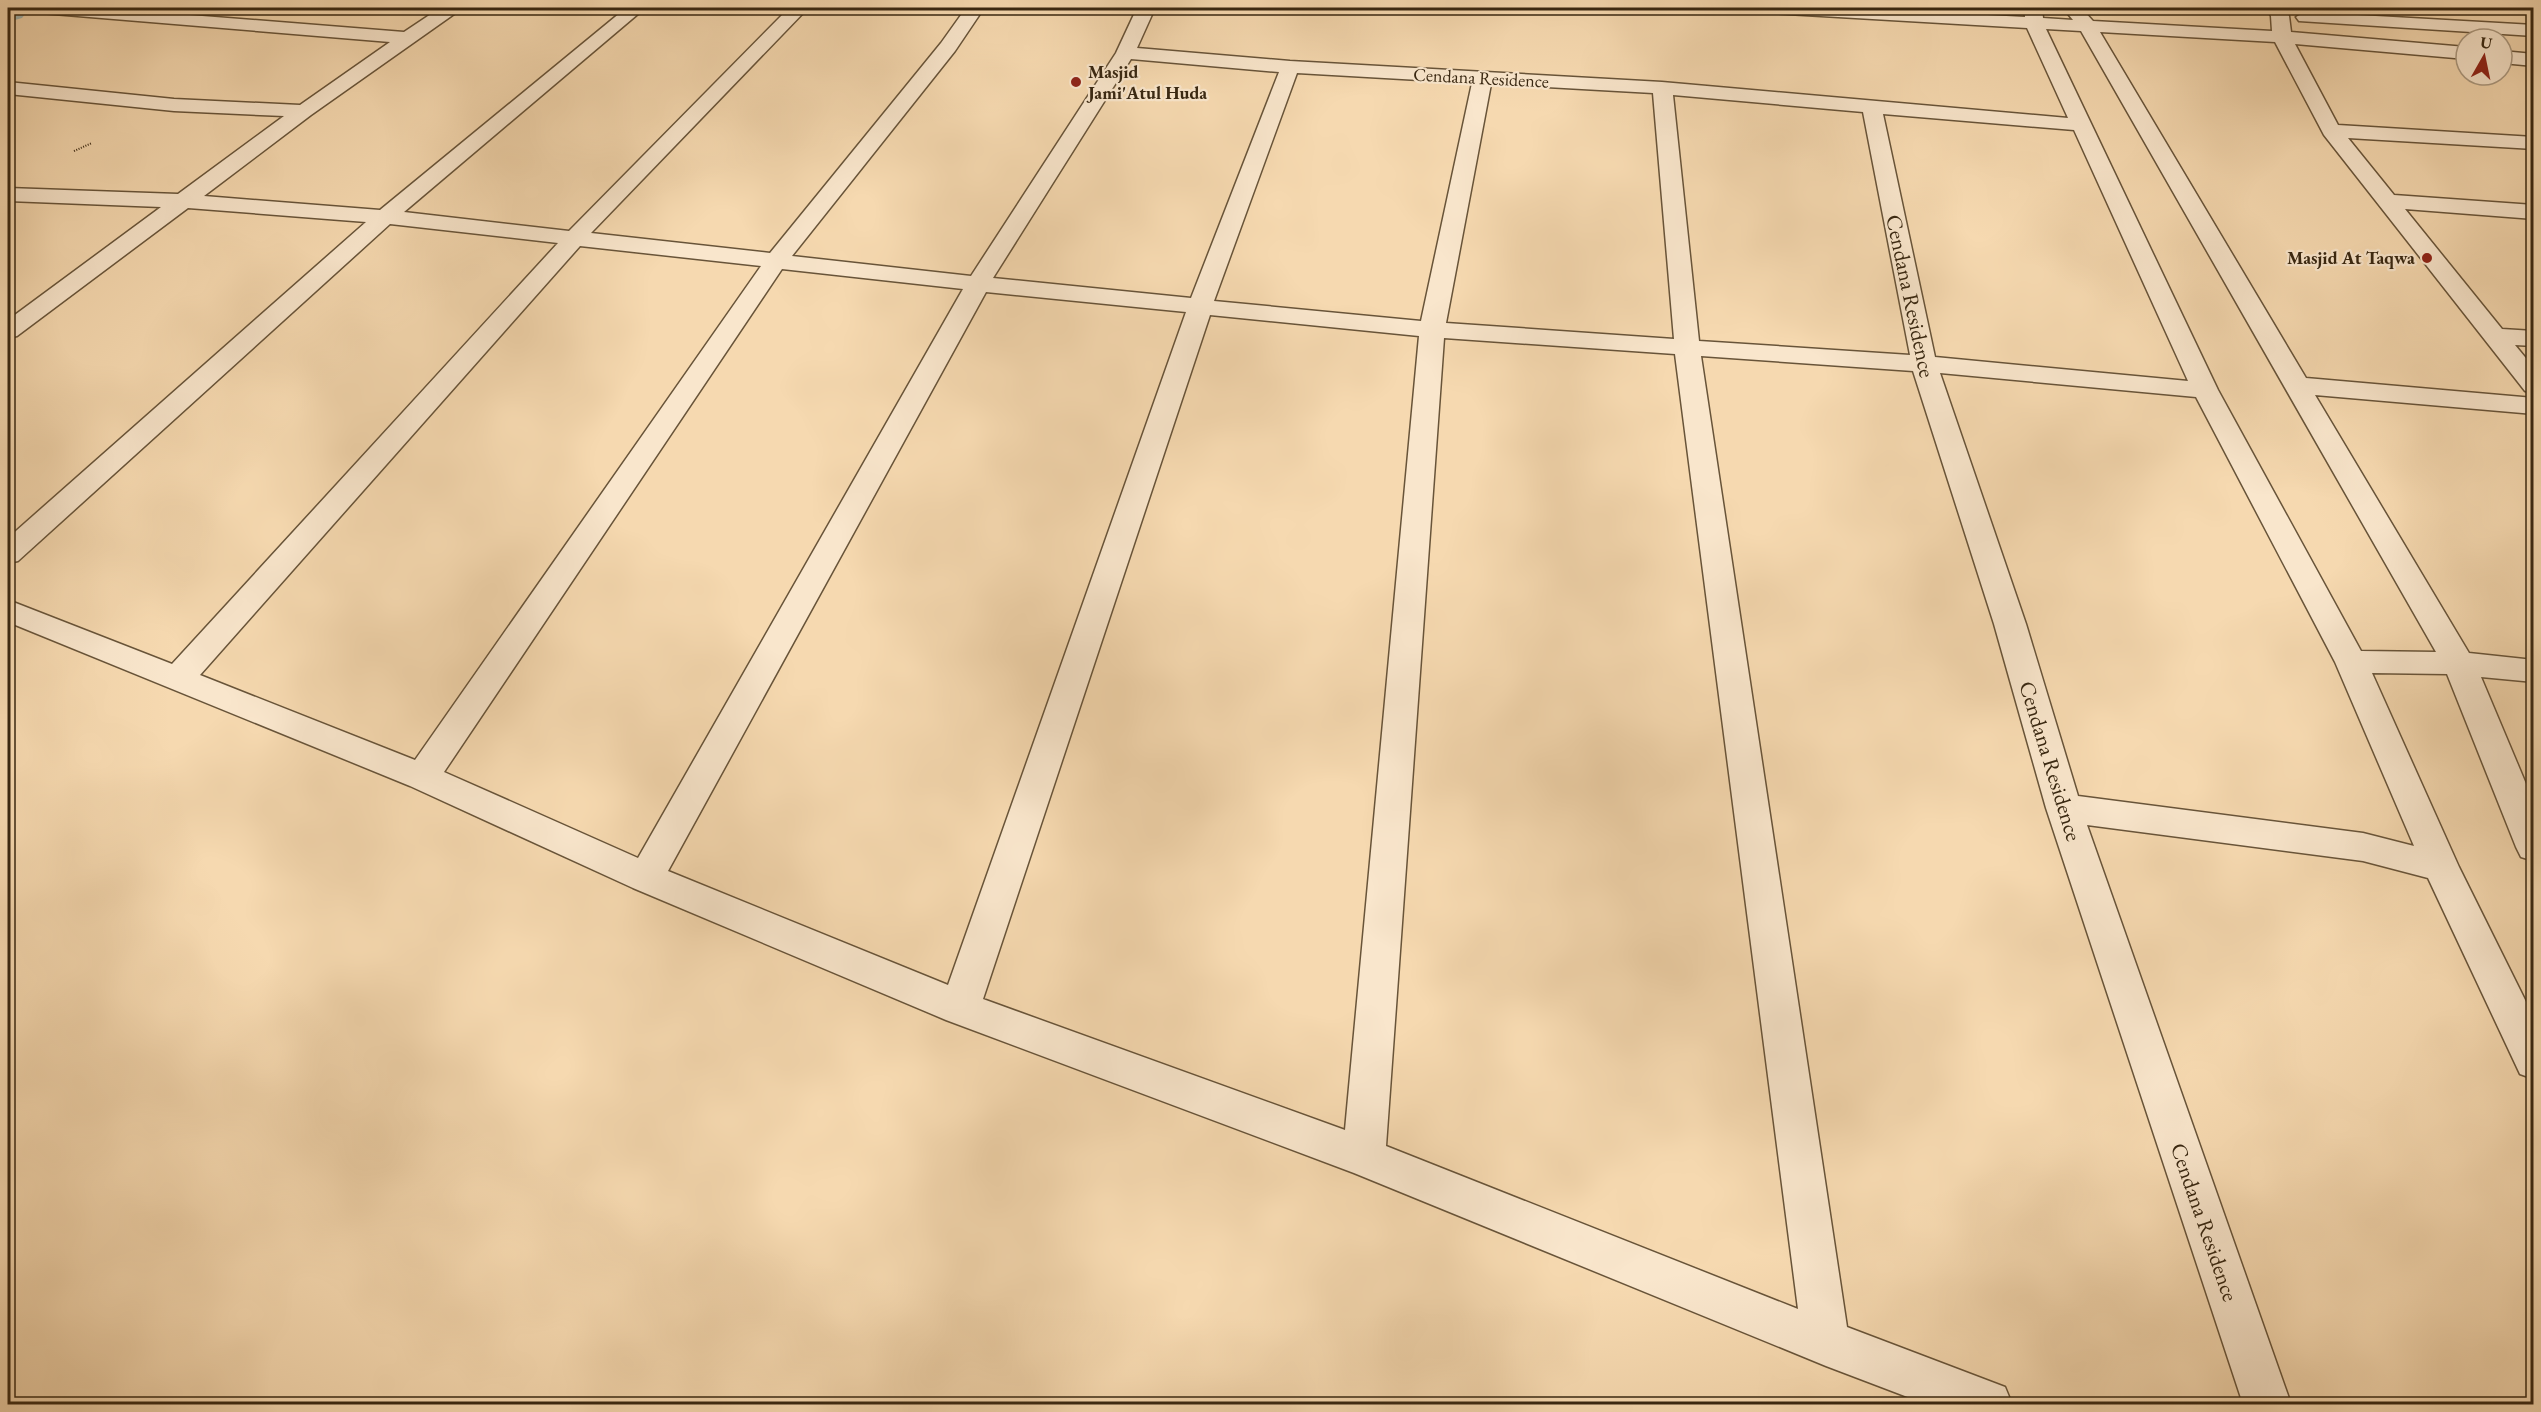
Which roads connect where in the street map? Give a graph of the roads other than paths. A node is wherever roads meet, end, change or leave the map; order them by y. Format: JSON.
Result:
{"nodes":[{"id":1,"x":41,"y":8,"type":"edge"},
{"id":2,"x":451,"y":8,"type":"edge"},
{"id":3,"x":636,"y":8,"type":"edge"},
{"id":4,"x":799,"y":8,"type":"edge"},
{"id":5,"x":975,"y":8,"type":"edge"},
{"id":6,"x":1146,"y":8,"type":"edge"},
{"id":7,"x":1770,"y":8,"type":"edge"},
{"id":8,"x":2457,"y":8,"type":"edge"},
{"id":9,"x":317,"y":12,"type":"dead end"},
{"id":10,"x":2034,"y":15,"type":"edge"},
{"id":11,"x":2079,"y":16,"type":"edge"},
{"id":12,"x":2274,"y":19,"type":"edge"},
{"id":13,"x":2475,"y":27,"type":"joint"},
{"id":14,"x":292,"y":28,"type":"junction"},
{"id":15,"x":2514,"y":30,"type":"edge"},
{"id":16,"x":2534,"y":31,"type":"edge"},
{"id":17,"x":406,"y":38,"type":"junction"},
{"id":18,"x":2454,"y":51,"type":"edge"},
{"id":19,"x":1125,"y":53,"type":"junction"},
{"id":20,"x":2514,"y":58,"type":"edge"},
{"id":21,"x":2534,"y":60,"type":"edge"},
{"id":22,"x":1290,"y":67,"type":"junction"},
{"id":23,"x":1483,"y":78,"type":"junction"},
{"id":24,"x":8,"y":88,"type":"edge"},
{"id":25,"x":1662,"y":88,"type":"junction"},
{"id":26,"x":1872,"y":108,"type":"junction"},
{"id":27,"x":304,"y":111,"type":"junction"},
{"id":28,"x":2081,"y":125,"type":"junction"},
{"id":29,"x":2331,"y":131,"type":"junction"},
{"id":30,"x":2534,"y":143,"type":"edge"},
{"id":31,"x":8,"y":194,"type":"edge"},
{"id":32,"x":183,"y":201,"type":"junction"},
{"id":33,"x":2385,"y":201,"type":"junction"},
{"id":34,"x":2534,"y":213,"type":"edge"},
{"id":35,"x":386,"y":217,"type":"junction"},
{"id":36,"x":576,"y":238,"type":"junction"},
{"id":37,"x":776,"y":261,"type":"junction"},
{"id":38,"x":978,"y":284,"type":"junction"},
{"id":39,"x":1200,"y":307,"type":"junction"},
{"id":40,"x":1432,"y":330,"type":"junction"},
{"id":41,"x":8,"y":331,"type":"edge"},
{"id":42,"x":2496,"y":336,"type":"junction"},
{"id":43,"x":2534,"y":339,"type":"edge"},
{"id":44,"x":1687,"y":346,"type":"junction"},
{"id":45,"x":1924,"y":364,"type":"junction"},
{"id":46,"x":2296,"y":385,"type":"junction"},
{"id":47,"x":2534,"y":385,"type":"edge"},
{"id":48,"x":2205,"y":390,"type":"junction"},
{"id":49,"x":2534,"y":406,"type":"edge"},
{"id":50,"x":8,"y":554,"type":"edge"},
{"id":51,"x":8,"y":610,"type":"edge"},
{"id":52,"x":2351,"y":662,"type":"junction"},
{"id":53,"x":2459,"y":663,"type":"junction"},
{"id":54,"x":2534,"y":671,"type":"edge"},
{"id":55,"x":177,"y":679,"type":"junction"},
{"id":56,"x":422,"y":777,"type":"junction"},
{"id":57,"x":2064,"y":808,"type":"junction"},
{"id":58,"x":2534,"y":847,"type":"edge"},
{"id":59,"x":2441,"y":867,"type":"junction"},
{"id":60,"x":646,"y":878,"type":"junction"},
{"id":61,"x":960,"y":1008,"type":"junction"},
{"id":62,"x":2534,"y":1061,"type":"edge"},
{"id":63,"x":1364,"y":1157,"type":"junction"},
{"id":64,"x":1826,"y":1343,"type":"junction"},
{"id":65,"x":1988,"y":1404,"type":"edge"},
{"id":66,"x":2267,"y":1404,"type":"edge"}],
"edges":[{"from":1,"to":14,"type":"street"},
{"from":2,"to":17,"type":"street"},
{"from":3,"to":35,"type":"street"},
{"from":4,"to":36,"type":"street"},
{"from":5,"to":37,"type":"street"},
{"from":6,"to":19,"type":"street"},
{"from":7,"to":10,"type":"street"},
{"from":8,"to":13,"type":"street"},
{"from":9,"to":14,"type":"street"},
{"from":10,"to":11,"type":"street"},
{"from":10,"to":28,"type":"street"},
{"from":11,"to":12,"type":"street"},
{"from":11,"to":46,"type":"street"},
{"from":12,"to":13,"type":"street"},
{"from":12,"to":18,"type":"street"},
{"from":12,"to":29,"type":"street"},
{"from":14,"to":17,"type":"street"},
{"from":15,"to":16,"type":"street"},
{"from":17,"to":27,"type":"street"},
{"from":19,"to":22,"type":"street","name":"Cendana Residence"},
{"from":19,"to":38,"type":"street"},
{"from":20,"to":21,"type":"street"},
{"from":22,"to":23,"type":"street","name":"Cendana Residence"},
{"from":22,"to":39,"type":"street"},
{"from":23,"to":25,"type":"street","name":"Cendana Residence"},
{"from":23,"to":40,"type":"street"},
{"from":24,"to":27,"type":"street"},
{"from":25,"to":26,"type":"street","name":"Cendana Residence"},
{"from":25,"to":44,"type":"street"},
{"from":26,"to":28,"type":"street","name":"Cendana Residence"},
{"from":26,"to":45,"type":"street","name":"Cendana Residence"},
{"from":27,"to":32,"type":"street"},
{"from":28,"to":48,"type":"street"},
{"from":29,"to":30,"type":"street"},
{"from":29,"to":33,"type":"street"},
{"from":31,"to":32,"type":"street"},
{"from":32,"to":35,"type":"street"},
{"from":32,"to":41,"type":"street"},
{"from":33,"to":34,"type":"street"},
{"from":33,"to":42,"type":"street"},
{"from":35,"to":36,"type":"street"},
{"from":35,"to":50,"type":"street"},
{"from":36,"to":37,"type":"street"},
{"from":36,"to":55,"type":"street"},
{"from":37,"to":38,"type":"street"},
{"from":37,"to":56,"type":"street"},
{"from":38,"to":39,"type":"street"},
{"from":38,"to":60,"type":"street"},
{"from":39,"to":40,"type":"street"},
{"from":39,"to":61,"type":"street"},
{"from":40,"to":44,"type":"street"},
{"from":40,"to":63,"type":"street"},
{"from":42,"to":43,"type":"street"},
{"from":42,"to":47,"type":"street"},
{"from":44,"to":45,"type":"street"},
{"from":44,"to":64,"type":"street"},
{"from":45,"to":48,"type":"street"},
{"from":45,"to":57,"type":"street","name":"Cendana Residence"},
{"from":46,"to":49,"type":"street"},
{"from":46,"to":53,"type":"street"},
{"from":48,"to":52,"type":"street"},
{"from":51,"to":55,"type":"street"},
{"from":52,"to":53,"type":"street"},
{"from":52,"to":59,"type":"street"},
{"from":53,"to":54,"type":"street"},
{"from":53,"to":58,"type":"street"},
{"from":55,"to":56,"type":"street"},
{"from":56,"to":60,"type":"street"},
{"from":57,"to":59,"type":"street"},
{"from":57,"to":66,"type":"street","name":"Cendana Residence"},
{"from":59,"to":62,"type":"street"},
{"from":60,"to":61,"type":"street"},
{"from":61,"to":63,"type":"street"},
{"from":63,"to":64,"type":"street"},
{"from":64,"to":65,"type":"street"}]}
